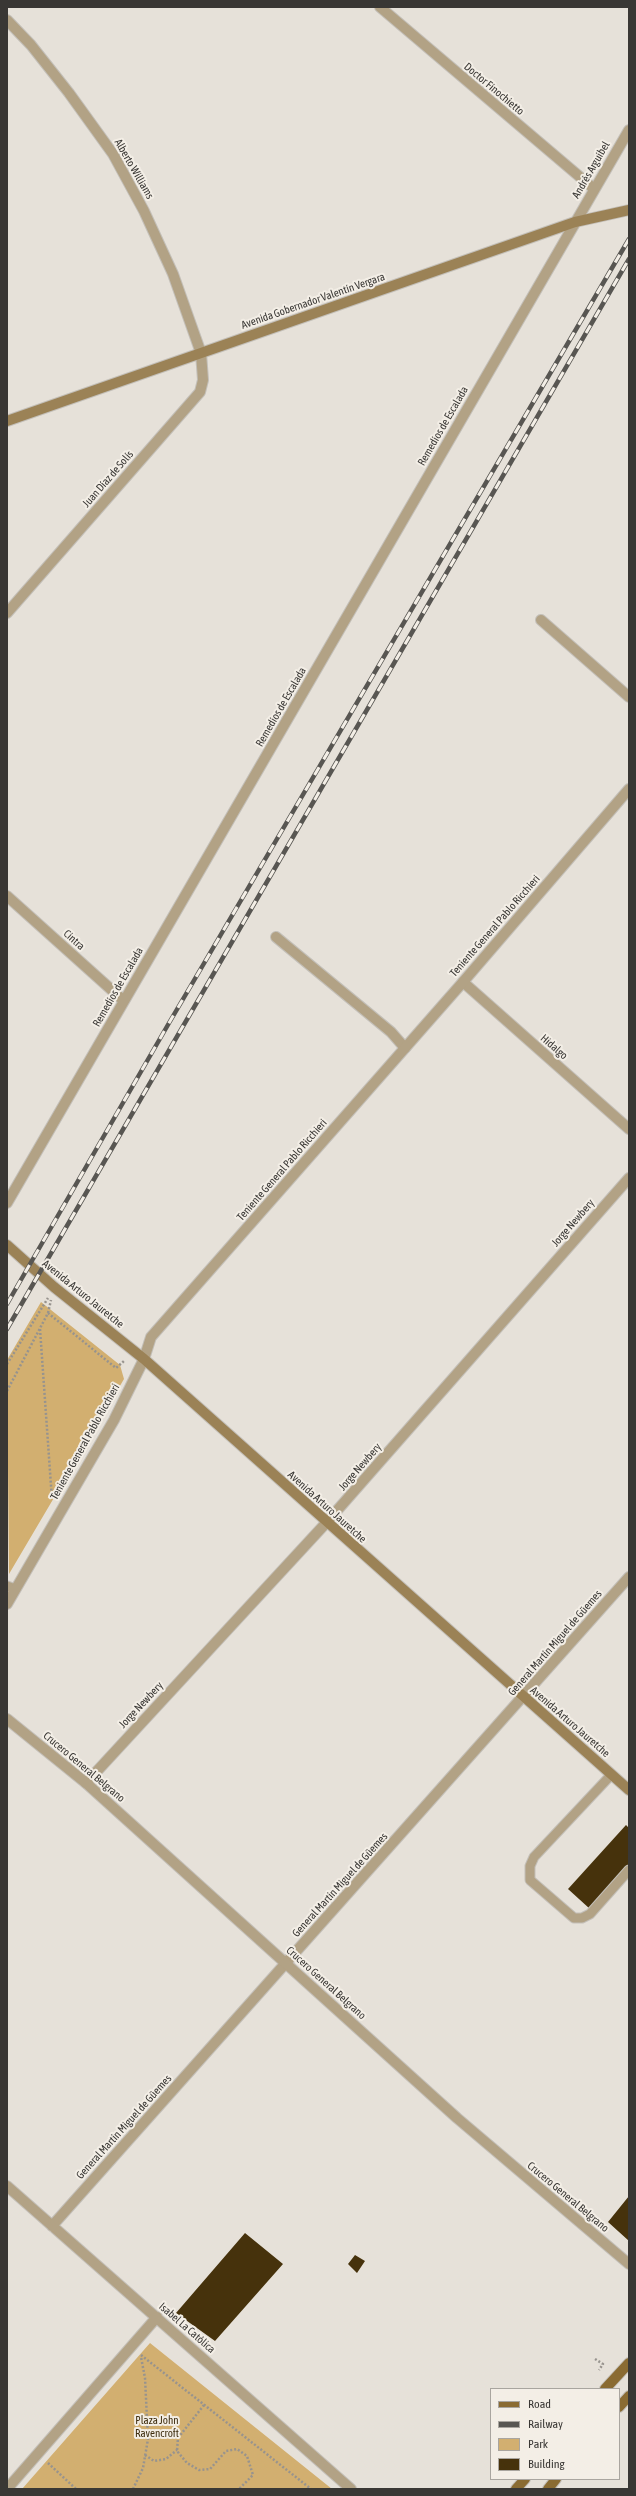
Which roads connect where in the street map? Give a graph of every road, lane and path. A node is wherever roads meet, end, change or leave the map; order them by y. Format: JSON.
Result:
{"nodes":[{"id":1,"x":380,"y":7,"type":"edge"},
{"id":2,"x":7,"y":20,"type":"edge"},
{"id":3,"x":629,"y":130,"type":"edge"},
{"id":4,"x":593,"y":188,"type":"junction"},
{"id":5,"x":629,"y":210,"type":"edge"},
{"id":6,"x":575,"y":222,"type":"junction"},
{"id":7,"x":202,"y":353,"type":"junction"},
{"id":8,"x":7,"y":420,"type":"edge"},
{"id":9,"x":7,"y":612,"type":"edge"},
{"id":10,"x":541,"y":620,"type":"dead end"},
{"id":11,"x":629,"y":697,"type":"edge"},
{"id":12,"x":629,"y":789,"type":"edge"},
{"id":13,"x":7,"y":896,"type":"edge"},
{"id":14,"x":276,"y":937,"type":"dead end"},
{"id":15,"x":463,"y":982,"type":"junction"},
{"id":16,"x":124,"y":1001,"type":"junction"},
{"id":17,"x":405,"y":1048,"type":"junction"},
{"id":18,"x":629,"y":1129,"type":"edge"},
{"id":19,"x":629,"y":1178,"type":"edge"},
{"id":20,"x":7,"y":1203,"type":"edge"},
{"id":21,"x":7,"y":1245,"type":"edge"},
{"id":22,"x":54,"y":1287,"type":"junction"},
{"id":23,"x":40,"y":1328,"type":"junction"},
{"id":24,"x":135,"y":1352,"type":"junction"},
{"id":25,"x":144,"y":1359,"type":"junction"},
{"id":26,"x":7,"y":1364,"type":"edge"},
{"id":27,"x":7,"y":1391,"type":"edge"},
{"id":28,"x":53,"y":1523,"type":"junction"},
{"id":29,"x":326,"y":1523,"type":"junction"},
{"id":30,"x":629,"y":1577,"type":"edge"},
{"id":31,"x":11,"y":1587,"type":"edge"},
{"id":32,"x":7,"y":1604,"type":"edge"},
{"id":33,"x":524,"y":1697,"type":"junction"},
{"id":34,"x":7,"y":1719,"type":"edge"},
{"id":35,"x":611,"y":1775,"type":"junction"},
{"id":36,"x":86,"y":1783,"type":"junction"},
{"id":37,"x":629,"y":1790,"type":"edge"},
{"id":38,"x":629,"y":1870,"type":"edge"},
{"id":39,"x":286,"y":1963,"type":"junction"},
{"id":40,"x":7,"y":2186,"type":"edge"},
{"id":41,"x":52,"y":2226,"type":"junction"},
{"id":42,"x":629,"y":2264,"type":"edge"},
{"id":43,"x":157,"y":2318,"type":"junction"},
{"id":44,"x":594,"y":2359,"type":"dead end"},
{"id":45,"x":629,"y":2362,"type":"edge"},
{"id":46,"x":599,"y":2370,"type":"dead end"},
{"id":47,"x":606,"y":2388,"type":"edge"},
{"id":48,"x":629,"y":2396,"type":"edge"},
{"id":49,"x":204,"y":2405,"type":"junction"},
{"id":50,"x":620,"y":2406,"type":"edge"},
{"id":51,"x":177,"y":2450,"type":"junction"},
{"id":52,"x":145,"y":2455,"type":"junction"},
{"id":53,"x":48,"y":2463,"type":"dead end"},
{"id":54,"x":524,"y":2480,"type":"edge"},
{"id":55,"x":555,"y":2480,"type":"edge"},
{"id":56,"x":7,"y":2489,"type":"edge"},
{"id":57,"x":76,"y":2489,"type":"edge"},
{"id":58,"x":133,"y":2489,"type":"edge"},
{"id":59,"x":239,"y":2489,"type":"edge"},
{"id":60,"x":311,"y":2489,"type":"edge"},
{"id":61,"x":351,"y":2489,"type":"edge"},
{"id":62,"x":516,"y":2489,"type":"edge"},
{"id":63,"x":548,"y":2489,"type":"edge"}],
"edges":[{"from":1,"to":4,"type":"street","name":"Doctor Finochietto"},
{"from":2,"to":7,"type":"street","name":"Alberto Williams"},
{"from":3,"to":4,"type":"street","name":"Andrés Arguibel"},
{"from":4,"to":6,"type":"street","name":"Andrés Arguibel"},
{"from":5,"to":6,"type":"main road","name":"Avenida Gobernador Valentín Vergara"},
{"from":6,"to":7,"type":"main road","name":"Avenida Gobernador Valentín Vergara"},
{"from":6,"to":16,"type":"street","name":"Remedios de Escalada"},
{"from":7,"to":8,"type":"main road","name":"Avenida Gobernador Valentín Vergara"},
{"from":7,"to":9,"type":"street","name":"Juan Díaz de Solís"},
{"from":10,"to":11,"type":"street"},
{"from":12,"to":15,"type":"street","name":"Teniente General Pablo Ricchieri"},
{"from":13,"to":16,"type":"street","name":"Cintra"},
{"from":14,"to":17,"type":"street"},
{"from":15,"to":17,"type":"street","name":"Teniente General Pablo Ricchieri"},
{"from":15,"to":18,"type":"street","name":"Hidalgo"},
{"from":16,"to":20,"type":"street","name":"Remedios de Escalada"},
{"from":17,"to":25,"type":"street","name":"Teniente General Pablo Ricchieri"},
{"from":19,"to":29,"type":"street","name":"Jorge Newbery"},
{"from":21,"to":22,"type":"main road","name":"Avenida Arturo Jauretche"},
{"from":22,"to":24,"type":"main road","name":"Avenida Arturo Jauretche"},
{"from":22,"to":26,"type":"path"},
{"from":23,"to":24,"type":"path"},
{"from":23,"to":27,"type":"path"},
{"from":23,"to":28,"type":"path"},
{"from":24,"to":25,"type":"main road","name":"Avenida Arturo Jauretche"},
{"from":25,"to":28,"type":"street","name":"Teniente General Pablo Ricchieri"},
{"from":25,"to":29,"type":"main road","name":"Avenida Arturo Jauretche"},
{"from":28,"to":31,"type":"street","name":"Teniente General Pablo Ricchieri"},
{"from":29,"to":33,"type":"main road","name":"Avenida Arturo Jauretche"},
{"from":29,"to":36,"type":"street","name":"Jorge Newbery"},
{"from":30,"to":33,"type":"street","name":"General Martín Miguel de Güemes"},
{"from":31,"to":32,"type":"street","name":"Teniente General Pablo Ricchieri"},
{"from":33,"to":35,"type":"main road","name":"Avenida Arturo Jauretche"},
{"from":33,"to":39,"type":"street","name":"General Martín Miguel de Güemes"},
{"from":34,"to":36,"type":"street","name":"Crucero General Belgrano"},
{"from":35,"to":37,"type":"main road","name":"Avenida Arturo Jauretche"},
{"from":35,"to":38,"type":"lane"},
{"from":36,"to":39,"type":"street","name":"Crucero General Belgrano"},
{"from":39,"to":41,"type":"street","name":"General Martín Miguel de Güemes"},
{"from":39,"to":42,"type":"street","name":"Crucero General Belgrano"},
{"from":40,"to":41,"type":"street","name":"Isabel La Católica"},
{"from":41,"to":43,"type":"street","name":"Isabel La Católica"},
{"from":43,"to":56,"type":"street"},
{"from":43,"to":61,"type":"street","name":"Isabel La Católica"},
{"from":44,"to":46,"type":"path"},
{"from":45,"to":47,"type":"main road"},
{"from":48,"to":50,"type":"main road"},
{"from":49,"to":51,"type":"path"},
{"from":49,"to":52,"type":"path"},
{"from":49,"to":60,"type":"path"},
{"from":51,"to":52,"type":"path"},
{"from":51,"to":59,"type":"path"},
{"from":52,"to":58,"type":"path"},
{"from":53,"to":57,"type":"path"},
{"from":54,"to":62,"type":"main road"},
{"from":55,"to":63,"type":"main road"}]}
